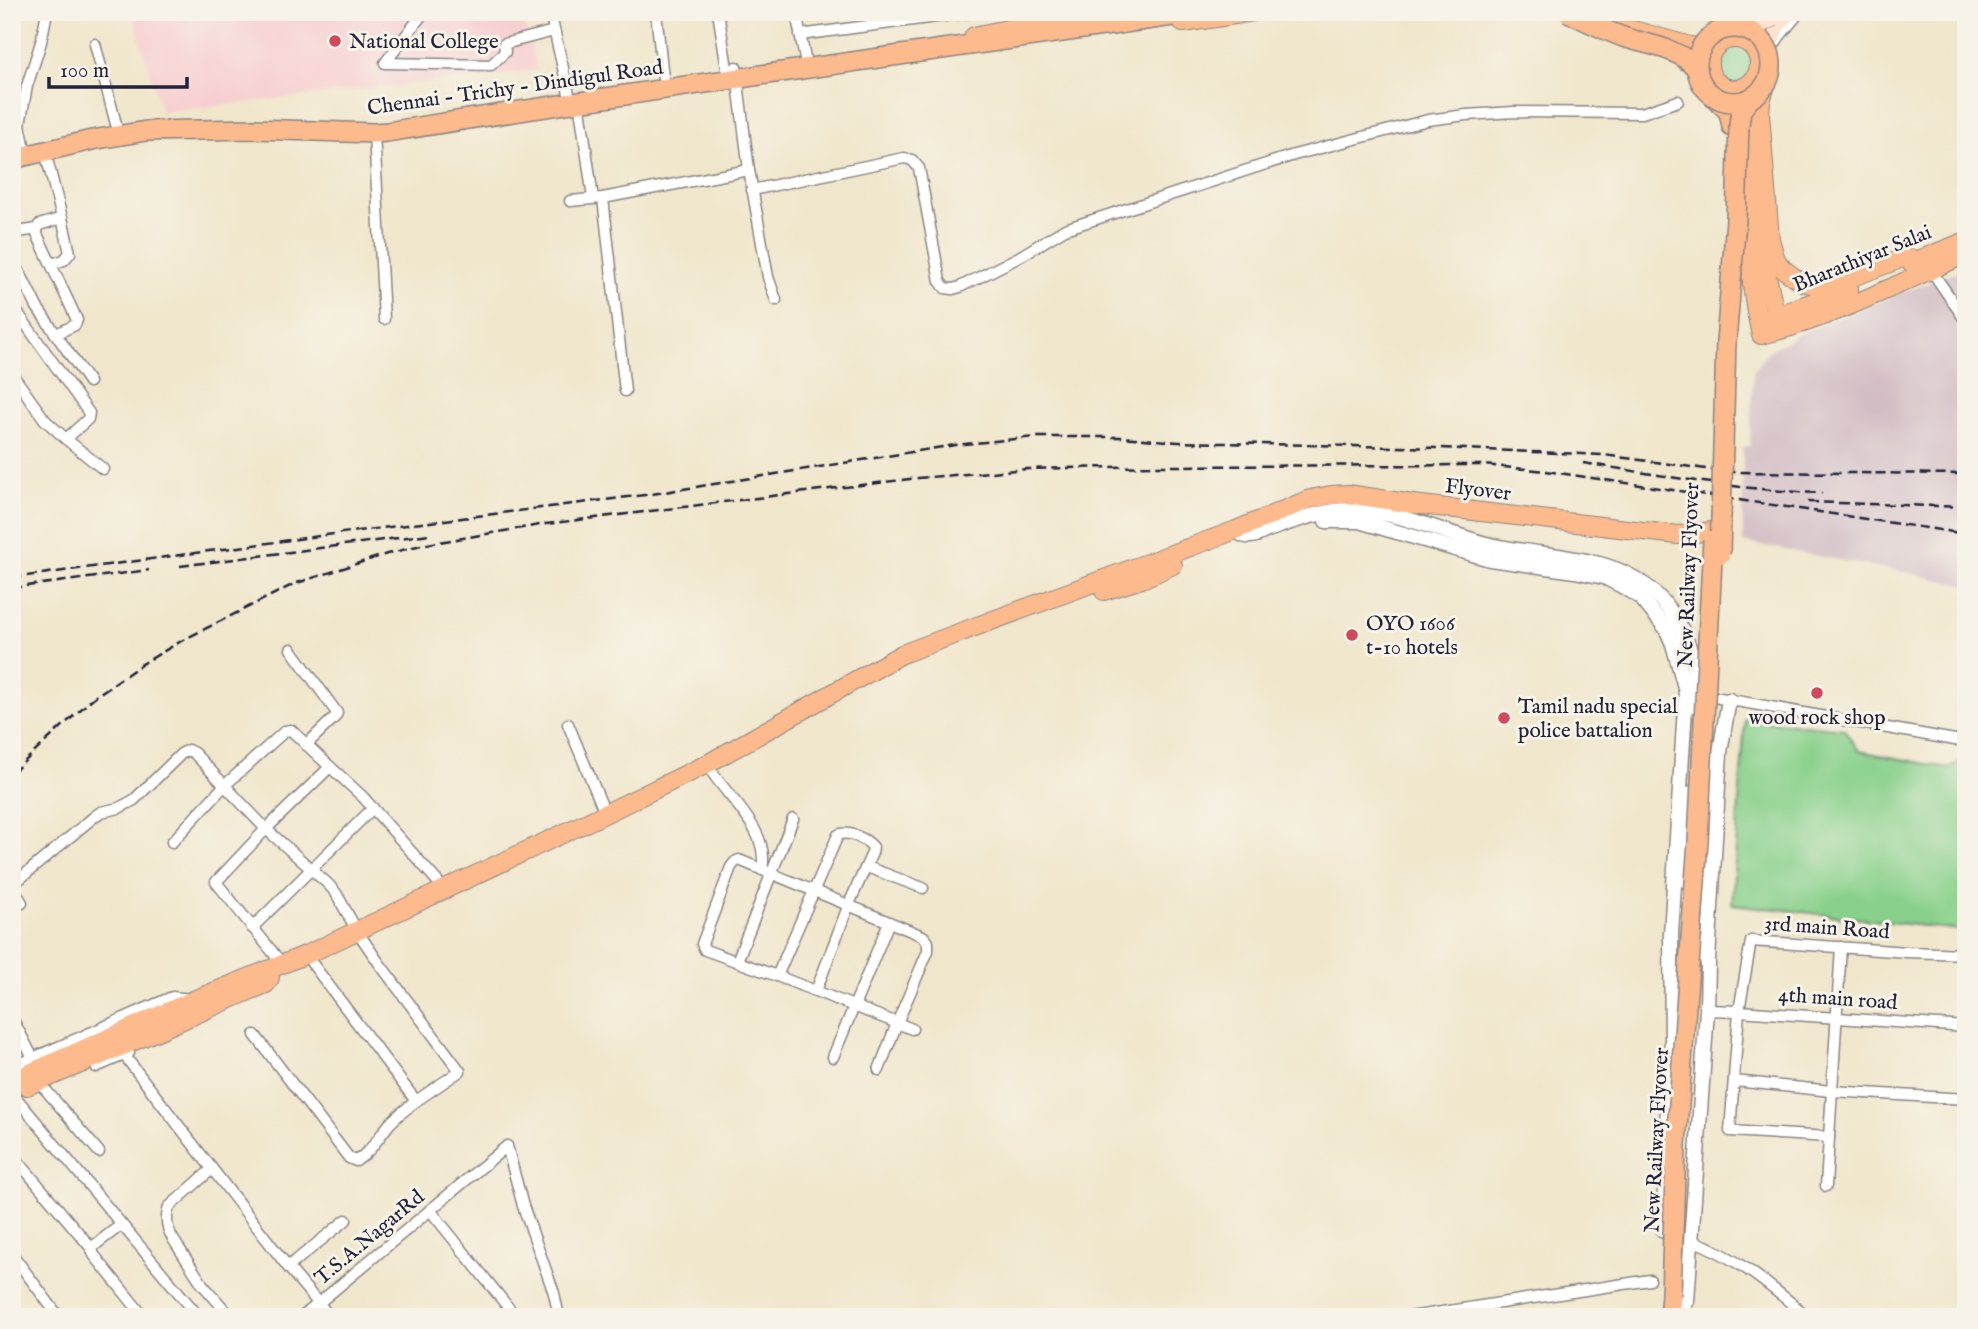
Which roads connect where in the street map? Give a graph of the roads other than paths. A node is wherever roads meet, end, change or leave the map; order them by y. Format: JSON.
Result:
{"nodes":[{"id":1,"x":424,"y":12,"type":"edge"},
{"id":2,"x":550,"y":12,"type":"edge"},
{"id":3,"x":656,"y":12,"type":"edge"},
{"id":4,"x":718,"y":12,"type":"edge"},
{"id":5,"x":796,"y":12,"type":"edge"},
{"id":6,"x":974,"y":12,"type":"edge"},
{"id":7,"x":1088,"y":12,"type":"edge"},
{"id":8,"x":1167,"y":12,"type":"edge"},
{"id":9,"x":1201,"y":12,"type":"edge"},
{"id":10,"x":1253,"y":12,"type":"edge"},
{"id":11,"x":1557,"y":12,"type":"edge"},
{"id":12,"x":1568,"y":12,"type":"edge"},
{"id":13,"x":1580,"y":12,"type":"edge"},
{"id":14,"x":1590,"y":12,"type":"edge"},
{"id":15,"x":1788,"y":12,"type":"edge"},
{"id":16,"x":1797,"y":12,"type":"edge"},
{"id":17,"x":1772,"y":13,"type":"edge"},
{"id":18,"x":45,"y":14,"type":"edge"},
{"id":19,"x":1065,"y":14,"type":"edge"},
{"id":20,"x":554,"y":31,"type":"junction"},
{"id":21,"x":800,"y":35,"type":"junction"},
{"id":22,"x":1726,"y":36,"type":"junction"},
{"id":23,"x":974,"y":43,"type":"junction"},
{"id":24,"x":95,"y":44,"type":"dead end"},
{"id":25,"x":940,"y":47,"type":"junction"},
{"id":26,"x":806,"y":63,"type":"junction"},
{"id":27,"x":1762,"y":68,"type":"junction"},
{"id":28,"x":1697,"y":69,"type":"junction"},
{"id":29,"x":733,"y":71,"type":"junction"},
{"id":30,"x":663,"y":78,"type":"junction"},
{"id":31,"x":27,"y":86,"type":"junction"},
{"id":32,"x":1718,"y":88,"type":"junction"},
{"id":33,"x":12,"y":91,"type":"edge"},
{"id":34,"x":574,"y":97,"type":"junction"},
{"id":35,"x":1749,"y":100,"type":"junction"},
{"id":36,"x":1678,"y":101,"type":"dead end"},
{"id":37,"x":495,"y":110,"type":"junction"},
{"id":38,"x":1748,"y":122,"type":"junction"},
{"id":39,"x":116,"y":124,"type":"junction"},
{"id":40,"x":308,"y":124,"type":"junction"},
{"id":41,"x":374,"y":134,"type":"junction"},
{"id":42,"x":16,"y":151,"type":"edge"},
{"id":43,"x":45,"y":151,"type":"junction"},
{"id":44,"x":749,"y":170,"type":"junction"},
{"id":45,"x":752,"y":190,"type":"junction"},
{"id":46,"x":598,"y":198,"type":"junction"},
{"id":47,"x":570,"y":201,"type":"dead end"},
{"id":48,"x":62,"y":218,"type":"junction"},
{"id":49,"x":37,"y":229,"type":"junction"},
{"id":50,"x":12,"y":233,"type":"edge"},
{"id":51,"x":1966,"y":241,"type":"edge"},
{"id":52,"x":1966,"y":254,"type":"edge"},
{"id":53,"x":12,"y":258,"type":"edge"},
{"id":54,"x":1917,"y":263,"type":"junction"},
{"id":55,"x":52,"y":264,"type":"junction"},
{"id":56,"x":776,"y":300,"type":"dead end"},
{"id":57,"x":12,"y":305,"type":"edge"},
{"id":58,"x":384,"y":319,"type":"dead end"},
{"id":59,"x":1966,"y":321,"type":"edge"},
{"id":60,"x":56,"y":334,"type":"junction"},
{"id":61,"x":12,"y":374,"type":"edge"},
{"id":62,"x":89,"y":382,"type":"dead end"},
{"id":63,"x":625,"y":391,"type":"dead end"},
{"id":64,"x":66,"y":439,"type":"junction"},
{"id":65,"x":103,"y":469,"type":"dead end"},
{"id":66,"x":1249,"y":529,"type":"junction"},
{"id":67,"x":1717,"y":535,"type":"junction"},
{"id":68,"x":290,"y":649,"type":"dead end"},
{"id":69,"x":1692,"y":693,"type":"junction"},
{"id":70,"x":1729,"y":700,"type":"junction"},
{"id":71,"x":568,"y":724,"type":"dead end"},
{"id":72,"x":1966,"y":741,"type":"edge"},
{"id":73,"x":306,"y":745,"type":"junction"},
{"id":74,"x":708,"y":766,"type":"junction"},
{"id":75,"x":330,"y":767,"type":"junction"},
{"id":76,"x":224,"y":786,"type":"junction"},
{"id":77,"x":373,"y":808,"type":"junction"},
{"id":78,"x":606,"y":813,"type":"junction"},
{"id":79,"x":793,"y":820,"type":"dead end"},
{"id":80,"x":266,"y":829,"type":"junction"},
{"id":81,"x":173,"y":842,"type":"dead end"},
{"id":82,"x":867,"y":867,"type":"junction"},
{"id":83,"x":310,"y":869,"type":"junction"},
{"id":84,"x":767,"y":872,"type":"junction"},
{"id":85,"x":923,"y":888,"type":"dead end"},
{"id":86,"x":445,"y":890,"type":"junction"},
{"id":87,"x":814,"y":890,"type":"junction"},
{"id":88,"x":22,"y":903,"type":"dead end"},
{"id":89,"x":849,"y":904,"type":"junction"},
{"id":90,"x":889,"y":922,"type":"junction"},
{"id":91,"x":252,"y":928,"type":"junction"},
{"id":92,"x":359,"y":934,"type":"junction"},
{"id":93,"x":1671,"y":934,"type":"junction"},
{"id":94,"x":1841,"y":947,"type":"junction"},
{"id":95,"x":1966,"y":954,"type":"edge"},
{"id":96,"x":737,"y":961,"type":"junction"},
{"id":97,"x":311,"y":962,"type":"junction"},
{"id":98,"x":283,"y":965,"type":"junction"},
{"id":99,"x":1707,"y":965,"type":"junction"},
{"id":100,"x":777,"y":976,"type":"junction"},
{"id":101,"x":266,"y":977,"type":"junction"},
{"id":102,"x":816,"y":991,"type":"junction"},
{"id":103,"x":196,"y":1006,"type":"junction"},
{"id":104,"x":853,"y":1006,"type":"junction"},
{"id":105,"x":1707,"y":1010,"type":"junction"},
{"id":106,"x":1739,"y":1011,"type":"junction"},
{"id":107,"x":1837,"y":1018,"type":"junction"},
{"id":108,"x":13,"y":1020,"type":"edge"},
{"id":109,"x":897,"y":1023,"type":"junction"},
{"id":110,"x":1966,"y":1027,"type":"edge"},
{"id":111,"x":912,"y":1030,"type":"dead end"},
{"id":112,"x":254,"y":1035,"type":"dead end"},
{"id":113,"x":124,"y":1055,"type":"junction"},
{"id":114,"x":833,"y":1057,"type":"dead end"},
{"id":115,"x":33,"y":1058,"type":"junction"},
{"id":116,"x":12,"y":1068,"type":"edge"},
{"id":117,"x":879,"y":1070,"type":"dead end"},
{"id":118,"x":1734,"y":1082,"type":"junction"},
{"id":119,"x":44,"y":1088,"type":"junction"},
{"id":120,"x":1832,"y":1091,"type":"junction"},
{"id":121,"x":13,"y":1093,"type":"edge"},
{"id":122,"x":1966,"y":1099,"type":"edge"},
{"id":123,"x":416,"y":1101,"type":"junction"},
{"id":124,"x":1829,"y":1138,"type":"junction"},
{"id":125,"x":99,"y":1152,"type":"dead end"},
{"id":126,"x":12,"y":1154,"type":"edge"},
{"id":127,"x":212,"y":1170,"type":"junction"},
{"id":128,"x":1826,"y":1186,"type":"dead end"},
{"id":129,"x":430,"y":1210,"type":"junction"},
{"id":130,"x":346,"y":1220,"type":"dead end"},
{"id":131,"x":121,"y":1225,"type":"junction"},
{"id":132,"x":1691,"y":1240,"type":"junction"},
{"id":133,"x":92,"y":1249,"type":"junction"},
{"id":134,"x":12,"y":1254,"type":"edge"},
{"id":135,"x":288,"y":1267,"type":"junction"},
{"id":136,"x":1650,"y":1280,"type":"dead end"},
{"id":137,"x":319,"y":1304,"type":"junction"},
{"id":138,"x":1674,"y":1309,"type":"edge"},
{"id":139,"x":59,"y":1317,"type":"edge"},
{"id":140,"x":144,"y":1317,"type":"edge"},
{"id":141,"x":199,"y":1317,"type":"edge"},
{"id":142,"x":231,"y":1317,"type":"edge"},
{"id":143,"x":302,"y":1317,"type":"edge"},
{"id":144,"x":330,"y":1317,"type":"edge"},
{"id":145,"x":516,"y":1317,"type":"edge"},
{"id":146,"x":559,"y":1317,"type":"edge"},
{"id":147,"x":1410,"y":1317,"type":"edge"},
{"id":148,"x":1808,"y":1317,"type":"edge"}],
"edges":[{"from":1,"to":20,"type":"street"},
{"from":2,"to":20,"type":"street"},
{"from":3,"to":30,"type":"street"},
{"from":4,"to":29,"type":"street"},
{"from":5,"to":21,"type":"street"},
{"from":6,"to":21,"type":"street"},
{"from":7,"to":19,"type":"main road"},
{"from":8,"to":23,"type":"highway"},
{"from":9,"to":23,"type":"highway"},
{"from":10,"to":25,"type":"main road"},
{"from":11,"to":32,"type":"main road"},
{"from":12,"to":28,"type":"highway","bridge":true},
{"from":13,"to":22,"type":"highway","bridge":true},
{"from":14,"to":22,"type":"main road"},
{"from":15,"to":27,"type":"main road"},
{"from":16,"to":27,"type":"street"},
{"from":17,"to":22,"type":"main road","bridge":true},
{"from":18,"to":31,"type":"street"},
{"from":19,"to":25,"type":"main road"},
{"from":20,"to":34,"type":"street"},
{"from":21,"to":26,"type":"street"},
{"from":22,"to":27,"type":"highway","bridge":true},
{"from":22,"to":28,"type":"highway","bridge":true},
{"from":22,"to":32,"type":"main road"},
{"from":23,"to":25,"type":"highway","name":"Chennai - Trichy - Dindigul Road"},
{"from":24,"to":39,"type":"street"},
{"from":25,"to":26,"type":"highway","name":"Chennai - Trichy - Dindigul Road"},
{"from":26,"to":29,"type":"highway","name":"Chennai - Trichy - Dindigul Road"},
{"from":27,"to":32,"type":"main road"},
{"from":27,"to":35,"type":"highway","bridge":true},
{"from":27,"to":38,"type":"main road"},
{"from":27,"to":54,"type":"main road"},
{"from":28,"to":32,"type":"highway","name":"New Railway Flyover","bridge":true},
{"from":29,"to":30,"type":"highway","name":"Chennai - Trichy - Dindigul Road"},
{"from":29,"to":34,"type":"highway","name":"Chennai - Trichy - Dindigul Road"},
{"from":29,"to":44,"type":"street"},
{"from":30,"to":34,"type":"highway","name":"Chennai - Trichy - Dindigul Road"},
{"from":31,"to":33,"type":"street"},
{"from":31,"to":42,"type":"street"},
{"from":32,"to":35,"type":"highway","bridge":true},
{"from":32,"to":38,"type":"main road"},
{"from":32,"to":67,"type":"highway","name":"New Railway Flyover"},
{"from":34,"to":37,"type":"highway","name":"Chennai - Trichy - Dindigul Road"},
{"from":34,"to":46,"type":"street"},
{"from":35,"to":67,"type":"highway","name":"New Railway Flyover","bridge":true},
{"from":36,"to":45,"type":"street"},
{"from":37,"to":40,"type":"highway","name":"Chennai - Trichy - Dindigul Road"},
{"from":37,"to":41,"type":"highway","name":"Chennai - Trichy - Dindigul Road"},
{"from":38,"to":54,"type":"main road","name":"Bharathiyar Salai"},
{"from":39,"to":40,"type":"highway","name":"Chennai - Trichy - Dindigul Road"},
{"from":39,"to":42,"type":"highway","name":"Chennai - Trichy - Dindigul Road"},
{"from":40,"to":41,"type":"highway","name":"Chennai - Trichy - Dindigul Road"},
{"from":40,"to":43,"type":"highway","name":"Chennai - Trichy - Dindigul Road"},
{"from":41,"to":58,"type":"street"},
{"from":42,"to":43,"type":"highway","name":"Chennai - Trichy - Dindigul Road"},
{"from":43,"to":48,"type":"street"},
{"from":44,"to":45,"type":"street"},
{"from":44,"to":46,"type":"street"},
{"from":45,"to":56,"type":"street"},
{"from":46,"to":47,"type":"street"},
{"from":46,"to":63,"type":"street"},
{"from":48,"to":49,"type":"street"},
{"from":48,"to":55,"type":"street"},
{"from":49,"to":50,"type":"street"},
{"from":49,"to":55,"type":"street"},
{"from":51,"to":54,"type":"main road","name":"Bharathiyar Salai"},
{"from":52,"to":54,"type":"main road","name":"Bharathiyar Salai"},
{"from":53,"to":60,"type":"street"},
{"from":54,"to":59,"type":"street"},
{"from":55,"to":60,"type":"street"},
{"from":57,"to":64,"type":"street"},
{"from":60,"to":62,"type":"street"},
{"from":61,"to":64,"type":"street"},
{"from":64,"to":65,"type":"street"},
{"from":66,"to":67,"type":"main road","name":"Flyover"},
{"from":66,"to":69,"type":"street"},
{"from":66,"to":74,"type":"main road","name":"Flyover"},
{"from":67,"to":138,"type":"highway","name":"New Railway Flyover","bridge":true},
{"from":67,"to":138,"type":"highway","name":"New Railway Flyover","bridge":true},
{"from":68,"to":73,"type":"street"},
{"from":69,"to":70,"type":"street"},
{"from":69,"to":93,"type":"street"},
{"from":69,"to":99,"type":"street"},
{"from":70,"to":72,"type":"street"},
{"from":70,"to":99,"type":"street"},
{"from":71,"to":78,"type":"street"},
{"from":73,"to":75,"type":"street"},
{"from":73,"to":76,"type":"street"},
{"from":74,"to":78,"type":"main road"},
{"from":74,"to":84,"type":"street"},
{"from":74,"to":92,"type":"main road"},
{"from":75,"to":77,"type":"street"},
{"from":75,"to":80,"type":"street"},
{"from":76,"to":80,"type":"street"},
{"from":76,"to":81,"type":"street"},
{"from":76,"to":88,"type":"street"},
{"from":77,"to":83,"type":"street"},
{"from":77,"to":86,"type":"street"},
{"from":78,"to":86,"type":"main road"},
{"from":79,"to":84,"type":"street"},
{"from":80,"to":83,"type":"street"},
{"from":80,"to":91,"type":"street"},
{"from":82,"to":85,"type":"street"},
{"from":82,"to":87,"type":"street"},
{"from":82,"to":89,"type":"street"},
{"from":83,"to":91,"type":"street"},
{"from":83,"to":92,"type":"street"},
{"from":84,"to":87,"type":"street"},
{"from":84,"to":96,"type":"street"},
{"from":84,"to":96,"type":"street"},
{"from":86,"to":92,"type":"main road"},
{"from":87,"to":89,"type":"street"},
{"from":87,"to":100,"type":"street"},
{"from":89,"to":90,"type":"street"},
{"from":89,"to":102,"type":"street"},
{"from":90,"to":104,"type":"street"},
{"from":90,"to":109,"type":"street"},
{"from":91,"to":98,"type":"street"},
{"from":92,"to":97,"type":"main road"},
{"from":92,"to":98,"type":"main road"},
{"from":92,"to":123,"type":"street"},
{"from":93,"to":99,"type":"street"},
{"from":93,"to":138,"type":"street"},
{"from":94,"to":95,"type":"street","name":"3rd main Road"},
{"from":94,"to":106,"type":"street","name":"3rd main Road"},
{"from":94,"to":107,"type":"street"},
{"from":96,"to":100,"type":"street"},
{"from":97,"to":101,"type":"main road"},
{"from":97,"to":123,"type":"street"},
{"from":98,"to":101,"type":"main road"},
{"from":99,"to":105,"type":"street"},
{"from":100,"to":102,"type":"street"},
{"from":101,"to":103,"type":"main road"},
{"from":102,"to":104,"type":"street"},
{"from":103,"to":113,"type":"street"},
{"from":103,"to":115,"type":"street"},
{"from":103,"to":121,"type":"main road"},
{"from":104,"to":109,"type":"street"},
{"from":104,"to":114,"type":"street"},
{"from":105,"to":106,"type":"street","name":"4th main road"},
{"from":105,"to":132,"type":"street"},
{"from":106,"to":107,"type":"street","name":"4th main road"},
{"from":106,"to":118,"type":"street","name":"3rd main Road"},
{"from":107,"to":110,"type":"street","name":"4th main road"},
{"from":107,"to":120,"type":"street"},
{"from":108,"to":115,"type":"street"},
{"from":109,"to":111,"type":"street"},
{"from":109,"to":117,"type":"street"},
{"from":112,"to":123,"type":"street"},
{"from":113,"to":119,"type":"street"},
{"from":113,"to":127,"type":"street"},
{"from":115,"to":116,"type":"street"},
{"from":118,"to":120,"type":"street"},
{"from":118,"to":124,"type":"street","name":"3rd main Road"},
{"from":119,"to":121,"type":"street"},
{"from":119,"to":125,"type":"street"},
{"from":120,"to":122,"type":"street"},
{"from":120,"to":124,"type":"street"},
{"from":121,"to":131,"type":"street"},
{"from":124,"to":128,"type":"street"},
{"from":126,"to":133,"type":"street"},
{"from":127,"to":135,"type":"street"},
{"from":127,"to":142,"type":"street"},
{"from":129,"to":137,"type":"street","name":"T.S.A.NagarRd"},
{"from":129,"to":145,"type":"street"},
{"from":129,"to":146,"type":"street","name":"T.S.A.NagarRd"},
{"from":130,"to":135,"type":"street"},
{"from":131,"to":133,"type":"street"},
{"from":131,"to":141,"type":"street"},
{"from":132,"to":138,"type":"street"},
{"from":132,"to":148,"type":"street"},
{"from":133,"to":140,"type":"street"},
{"from":134,"to":139,"type":"street"},
{"from":135,"to":137,"type":"street"},
{"from":136,"to":147,"type":"street"},
{"from":137,"to":143,"type":"street","name":"T.S.A.NagarRd"},
{"from":137,"to":144,"type":"street"}]}
